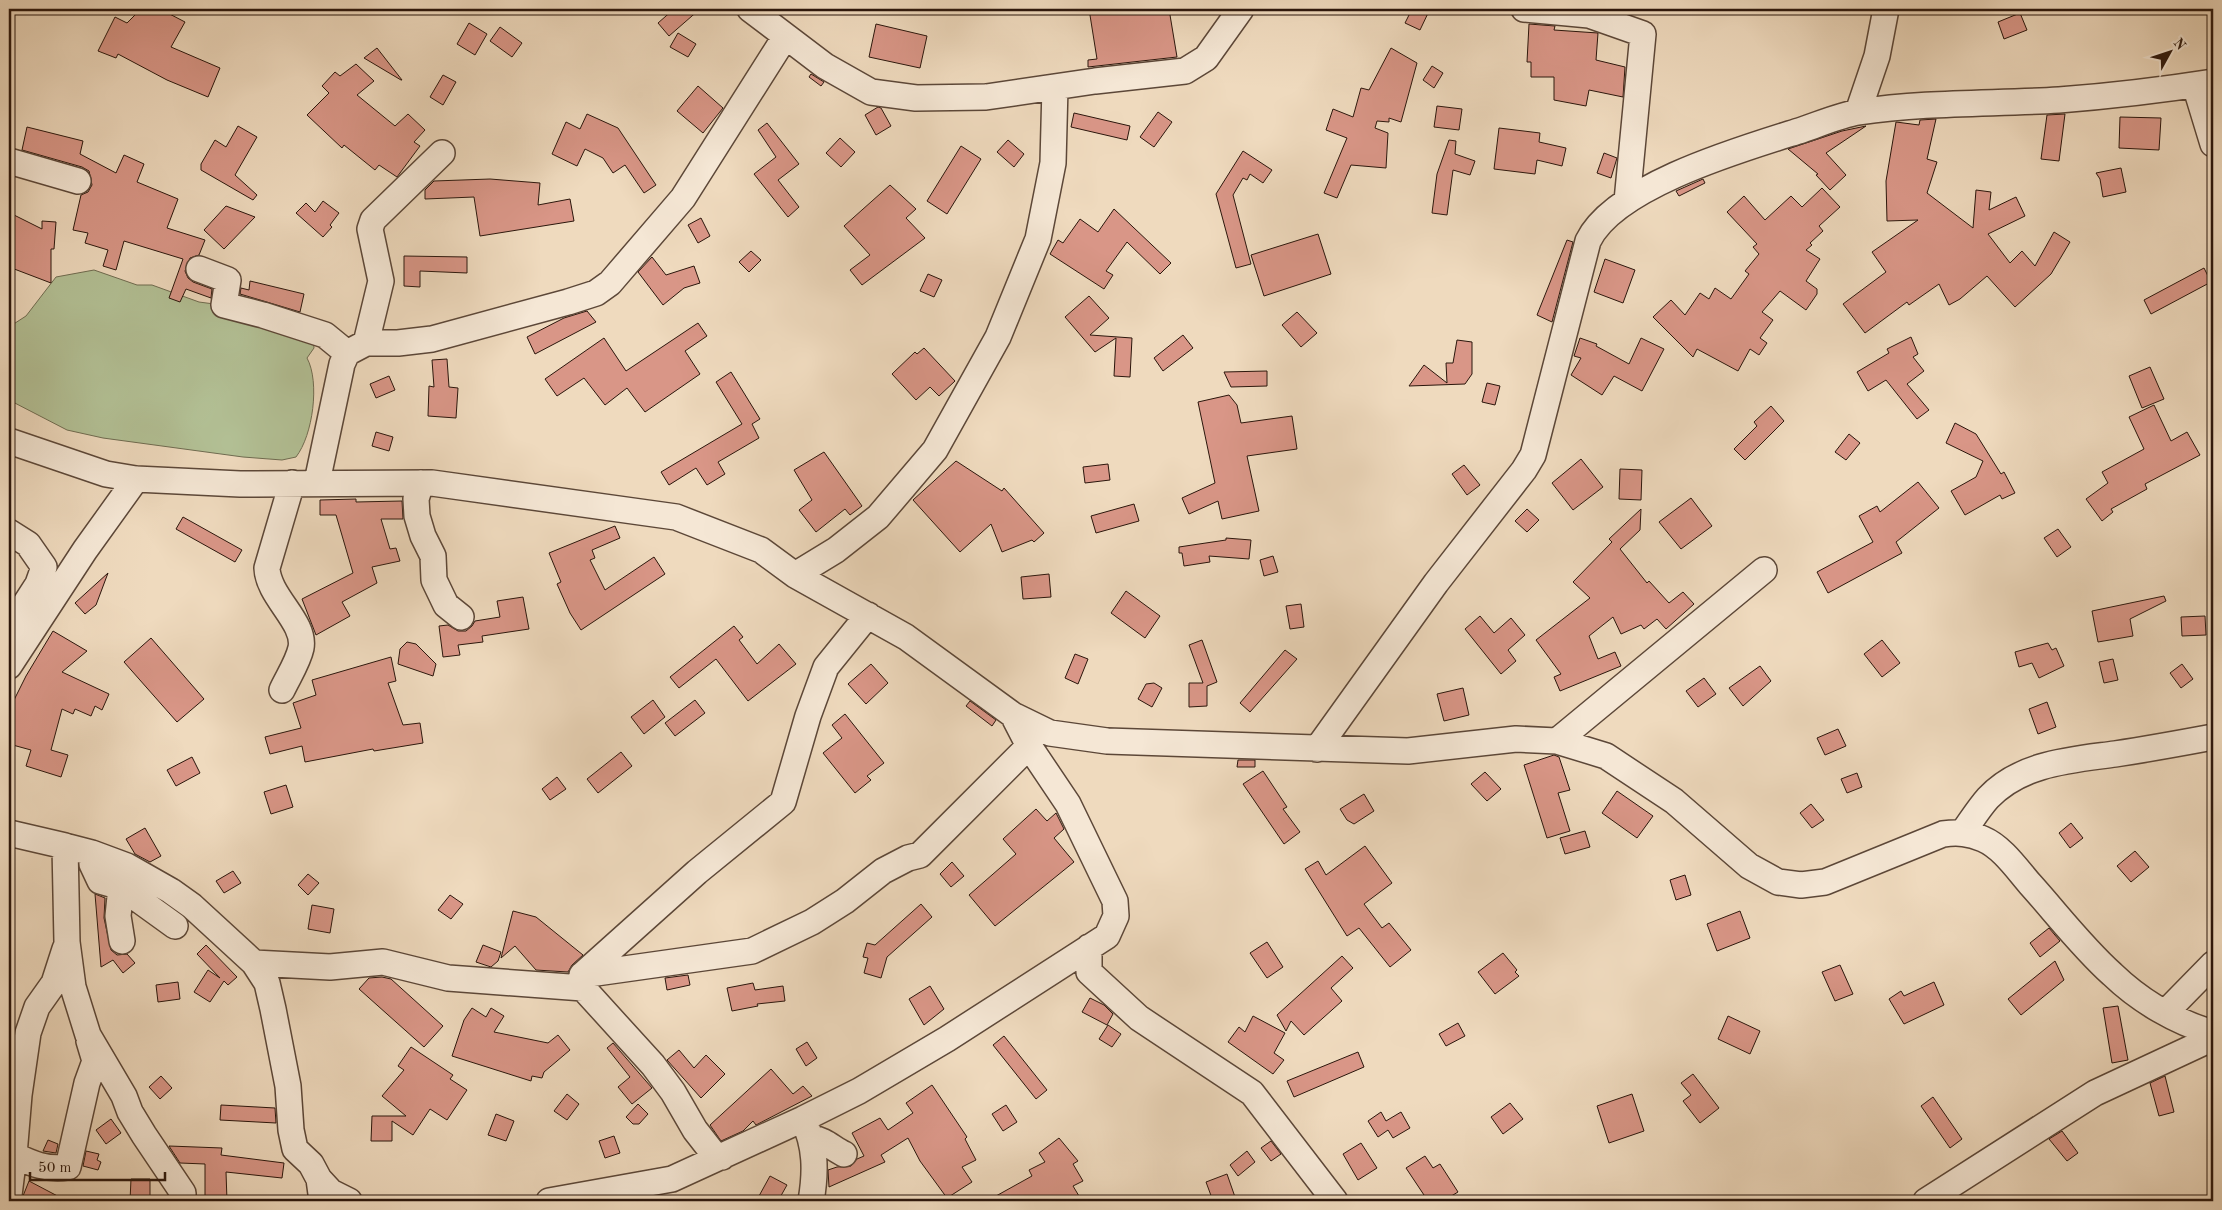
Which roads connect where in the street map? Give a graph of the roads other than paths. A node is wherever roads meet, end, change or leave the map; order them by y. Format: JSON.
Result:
{"nodes":[{"id":1,"x":750,"y":9,"type":"edge"},
{"id":2,"x":1241,"y":9,"type":"edge"},
{"id":3,"x":1524,"y":9,"type":"edge"},
{"id":4,"x":1886,"y":9,"type":"edge"},
{"id":5,"x":785,"y":37,"type":"junction"},
{"id":6,"x":2204,"y":84,"type":"edge"},
{"id":7,"x":1055,"y":87,"type":"junction"},
{"id":8,"x":1858,"y":112,"type":"junction"},
{"id":9,"x":2213,"y":144,"type":"edge"},
{"id":10,"x":442,"y":153,"type":"dead end"},
{"id":11,"x":9,"y":162,"type":"edge"},
{"id":12,"x":78,"y":181,"type":"dead end"},
{"id":13,"x":1627,"y":201,"type":"junction"},
{"id":14,"x":199,"y":269,"type":"dead end"},
{"id":15,"x":356,"y":348,"type":"junction"},
{"id":16,"x":9,"y":441,"type":"edge"},
{"id":17,"x":136,"y":479,"type":"junction"},
{"id":18,"x":317,"y":482,"type":"junction"},
{"id":19,"x":292,"y":483,"type":"junction"},
{"id":20,"x":421,"y":483,"type":"junction"},
{"id":21,"x":9,"y":532,"type":"edge"},
{"id":22,"x":1764,"y":570,"type":"dead end"},
{"id":23,"x":795,"y":575,"type":"junction"},
{"id":24,"x":868,"y":615,"type":"junction"},
{"id":25,"x":461,"y":617,"type":"dead end"},
{"id":26,"x":12,"y":619,"type":"edge"},
{"id":27,"x":9,"y":666,"type":"edge"},
{"id":28,"x":282,"y":690,"type":"dead end"},
{"id":29,"x":1013,"y":715,"type":"junction"},
{"id":30,"x":2213,"y":737,"type":"edge"},
{"id":31,"x":1557,"y":741,"type":"junction"},
{"id":32,"x":1029,"y":746,"type":"junction"},
{"id":33,"x":1317,"y":749,"type":"junction"},
{"id":34,"x":1963,"y":832,"type":"junction"},
{"id":35,"x":9,"y":833,"type":"edge"},
{"id":36,"x":65,"y":846,"type":"junction"},
{"id":37,"x":92,"y":853,"type":"junction"},
{"id":38,"x":121,"y":887,"type":"junction"},
{"id":39,"x":175,"y":926,"type":"dead end"},
{"id":40,"x":122,"y":941,"type":"dead end"},
{"id":41,"x":67,"y":942,"type":"junction"},
{"id":42,"x":1089,"y":947,"type":"junction"},
{"id":43,"x":254,"y":963,"type":"junction"},
{"id":44,"x":2213,"y":964,"type":"edge"},
{"id":45,"x":583,"y":982,"type":"junction"},
{"id":46,"x":2166,"y":1012,"type":"junction"},
{"id":47,"x":2213,"y":1033,"type":"edge"},
{"id":48,"x":88,"y":1035,"type":"junction"},
{"id":49,"x":2213,"y":1038,"type":"edge"},
{"id":50,"x":808,"y":1128,"type":"junction"},
{"id":51,"x":14,"y":1154,"type":"junction"},
{"id":52,"x":844,"y":1154,"type":"dead end"},
{"id":53,"x":722,"y":1157,"type":"junction"},
{"id":54,"x":321,"y":1190,"type":"edge"},
{"id":55,"x":9,"y":1195,"type":"edge"},
{"id":56,"x":818,"y":1196,"type":"edge"},
{"id":57,"x":183,"y":1201,"type":"edge"},
{"id":58,"x":349,"y":1201,"type":"edge"},
{"id":59,"x":549,"y":1201,"type":"edge"},
{"id":60,"x":1335,"y":1201,"type":"edge"},
{"id":61,"x":1926,"y":1201,"type":"edge"}],
"edges":[{"from":1,"to":5,"type":"street"},
{"from":2,"to":7,"type":"street"},
{"from":3,"to":13,"type":"street"},
{"from":4,"to":8,"type":"street"},
{"from":5,"to":7,"type":"street"},
{"from":5,"to":15,"type":"street"},
{"from":6,"to":8,"type":"street"},
{"from":6,"to":9,"type":"street"},
{"from":7,"to":23,"type":"street"},
{"from":8,"to":13,"type":"street"},
{"from":10,"to":15,"type":"street"},
{"from":11,"to":12,"type":"street"},
{"from":13,"to":33,"type":"street"},
{"from":14,"to":15,"type":"street"},
{"from":15,"to":18,"type":"street"},
{"from":16,"to":17,"type":"street"},
{"from":17,"to":19,"type":"street"},
{"from":17,"to":27,"type":"street"},
{"from":18,"to":19,"type":"street"},
{"from":18,"to":20,"type":"street"},
{"from":19,"to":28,"type":"street"},
{"from":20,"to":23,"type":"street"},
{"from":20,"to":25,"type":"street"},
{"from":21,"to":26,"type":"street"},
{"from":22,"to":31,"type":"street"},
{"from":23,"to":24,"type":"street"},
{"from":24,"to":29,"type":"street"},
{"from":24,"to":45,"type":"street"},
{"from":29,"to":32,"type":"street"},
{"from":29,"to":33,"type":"street"},
{"from":30,"to":34,"type":"street"},
{"from":31,"to":33,"type":"street"},
{"from":31,"to":34,"type":"street"},
{"from":32,"to":42,"type":"street"},
{"from":32,"to":45,"type":"street"},
{"from":34,"to":46,"type":"street"},
{"from":35,"to":36,"type":"street"},
{"from":36,"to":37,"type":"street"},
{"from":36,"to":41,"type":"street"},
{"from":37,"to":38,"type":"street"},
{"from":37,"to":43,"type":"street"},
{"from":38,"to":39,"type":"street"},
{"from":38,"to":40,"type":"street"},
{"from":41,"to":48,"type":"street"},
{"from":41,"to":51,"type":"street"},
{"from":42,"to":50,"type":"street"},
{"from":42,"to":60,"type":"street"},
{"from":43,"to":45,"type":"street"},
{"from":43,"to":54,"type":"street"},
{"from":44,"to":46,"type":"street"},
{"from":45,"to":53,"type":"street"},
{"from":46,"to":47,"type":"street"},
{"from":48,"to":51,"type":"street"},
{"from":48,"to":57,"type":"street"},
{"from":49,"to":61,"type":"street"},
{"from":50,"to":52,"type":"street"},
{"from":50,"to":53,"type":"street"},
{"from":50,"to":56,"type":"street"},
{"from":51,"to":55,"type":"street"},
{"from":53,"to":59,"type":"street"},
{"from":54,"to":58,"type":"street"}]}
